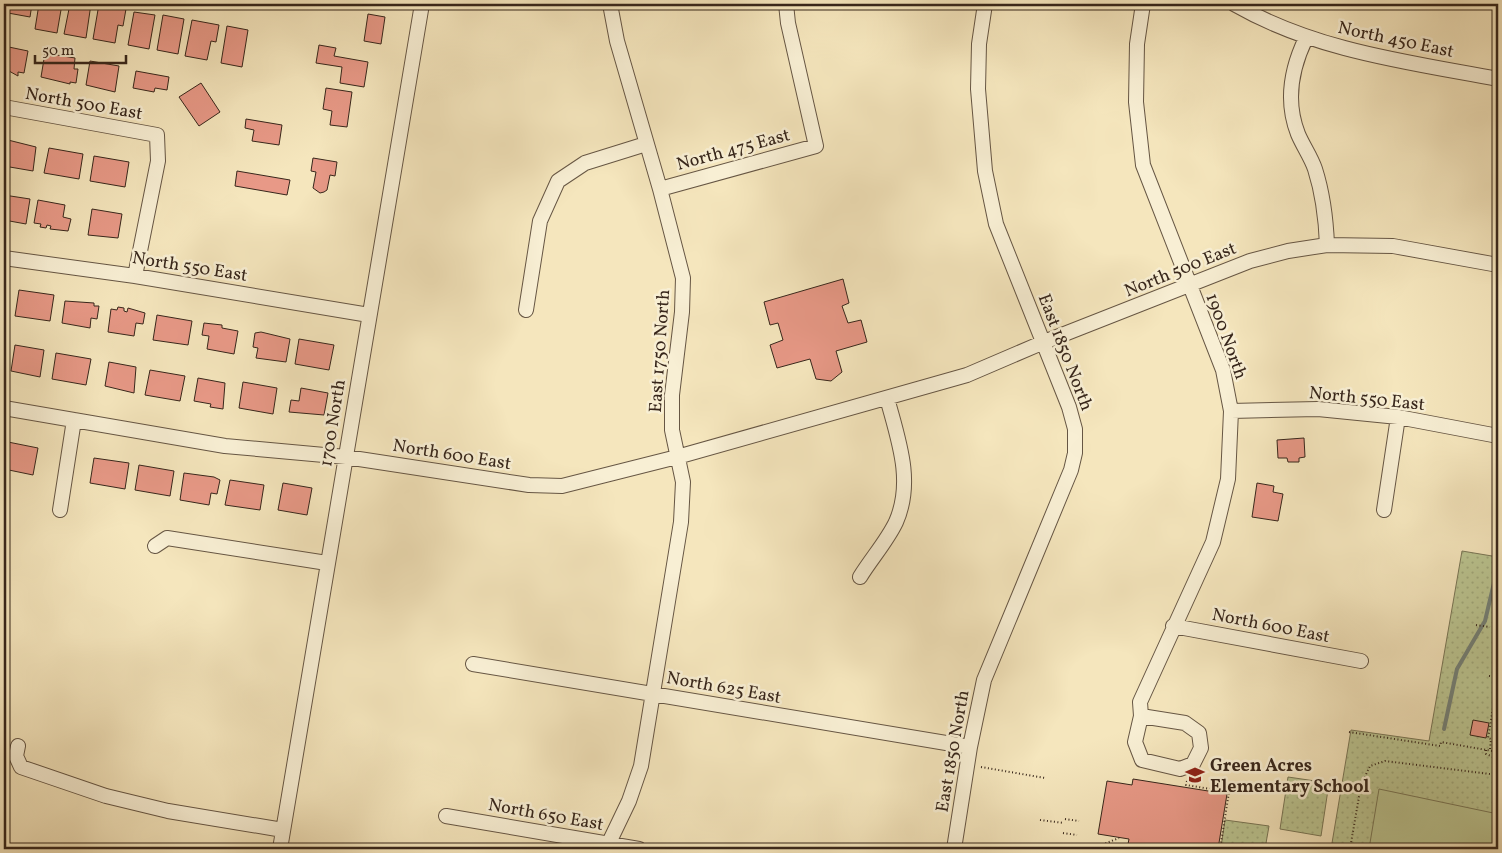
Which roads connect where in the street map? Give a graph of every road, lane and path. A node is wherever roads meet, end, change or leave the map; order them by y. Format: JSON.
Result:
{"nodes":[{"id":1,"x":422,"y":4,"type":"edge"},
{"id":2,"x":610,"y":4,"type":"edge"},
{"id":3,"x":786,"y":4,"type":"edge"},
{"id":4,"x":986,"y":4,"type":"edge"},
{"id":5,"x":1143,"y":4,"type":"edge"},
{"id":6,"x":1234,"y":4,"type":"edge"},
{"id":7,"x":1306,"y":38,"type":"junction"},
{"id":8,"x":1498,"y":79,"type":"edge"},
{"id":9,"x":4,"y":107,"type":"edge"},
{"id":10,"x":646,"y":144,"type":"junction"},
{"id":11,"x":660,"y":189,"type":"junction"},
{"id":12,"x":1328,"y":245,"type":"junction"},
{"id":13,"x":4,"y":258,"type":"edge"},
{"id":14,"x":1498,"y":265,"type":"edge"},
{"id":15,"x":135,"y":276,"type":"junction"},
{"id":16,"x":1188,"y":286,"type":"junction"},
{"id":17,"x":526,"y":310,"type":"dead end"},
{"id":18,"x":369,"y":316,"type":"junction"},
{"id":19,"x":1044,"y":342,"type":"junction"},
{"id":20,"x":887,"y":398,"type":"junction"},
{"id":21,"x":4,"y":408,"type":"edge"},
{"id":22,"x":1232,"y":411,"type":"junction"},
{"id":23,"x":1398,"y":417,"type":"junction"},
{"id":24,"x":74,"y":420,"type":"junction"},
{"id":25,"x":1498,"y":436,"type":"edge"},
{"id":26,"x":346,"y":456,"type":"junction"},
{"id":27,"x":677,"y":457,"type":"junction"},
{"id":28,"x":60,"y":510,"type":"dead end"},
{"id":29,"x":1384,"y":510,"type":"dead end"},
{"id":30,"x":155,"y":546,"type":"dead end"},
{"id":31,"x":327,"y":563,"type":"junction"},
{"id":32,"x":860,"y":576,"type":"dead end"},
{"id":33,"x":1476,"y":625,"type":"dead end"},
{"id":34,"x":1173,"y":626,"type":"junction"},
{"id":35,"x":1490,"y":627,"type":"dead end"},
{"id":36,"x":1361,"y":661,"type":"dead end"},
{"id":37,"x":473,"y":664,"type":"dead end"},
{"id":38,"x":1489,"y":676,"type":"dead end"},
{"id":39,"x":1498,"y":678,"type":"edge"},
{"id":40,"x":653,"y":694,"type":"junction"},
{"id":41,"x":1141,"y":716,"type":"junction"},
{"id":42,"x":1349,"y":732,"type":"dead end"},
{"id":43,"x":18,"y":746,"type":"dead end"},
{"id":44,"x":970,"y":747,"type":"junction"},
{"id":45,"x":1486,"y":750,"type":"junction"},
{"id":46,"x":1490,"y":750,"type":"junction"},
{"id":47,"x":1498,"y":752,"type":"edge"},
{"id":48,"x":1498,"y":759,"type":"edge"},
{"id":49,"x":980,"y":767,"type":"dead end"},
{"id":50,"x":1188,"y":774,"type":"dead end"},
{"id":51,"x":1498,"y":775,"type":"edge"},
{"id":52,"x":1045,"y":778,"type":"dead end"},
{"id":53,"x":446,"y":816,"type":"dead end"},
{"id":54,"x":1065,"y":819,"type":"dead end"},
{"id":55,"x":1040,"y":820,"type":"dead end"},
{"id":56,"x":1079,"y":821,"type":"dead end"},
{"id":57,"x":1064,"y":823,"type":"dead end"},
{"id":58,"x":283,"y":830,"type":"junction"},
{"id":59,"x":1063,"y":833,"type":"dead end"},
{"id":60,"x":1077,"y":835,"type":"dead end"},
{"id":61,"x":1119,"y":838,"type":"dead end"},
{"id":62,"x":607,"y":846,"type":"edge"},
{"id":63,"x":1099,"y":846,"type":"dead end"},
{"id":64,"x":280,"y":849,"type":"edge"},
{"id":65,"x":639,"y":849,"type":"edge"},
{"id":66,"x":954,"y":849,"type":"edge"},
{"id":67,"x":1220,"y":849,"type":"edge"},
{"id":68,"x":1350,"y":849,"type":"edge"}],
"edges":[{"from":1,"to":18,"type":"street","name":"1700 North"},
{"from":2,"to":10,"type":"street","name":"East 1750 North"},
{"from":3,"to":11,"type":"street","name":"North 475 East"},
{"from":4,"to":19,"type":"street","name":"East 1850 North"},
{"from":5,"to":16,"type":"street","name":"1900 North"},
{"from":6,"to":7,"type":"street","name":"North 450 East"},
{"from":7,"to":8,"type":"street","name":"North 450 East"},
{"from":7,"to":12,"type":"street"},
{"from":9,"to":15,"type":"street","name":"North 500 East"},
{"from":10,"to":11,"type":"street","name":"East 1750 North"},
{"from":10,"to":17,"type":"street"},
{"from":11,"to":27,"type":"street","name":"East 1750 North"},
{"from":12,"to":14,"type":"street","name":"North 500 East"},
{"from":12,"to":16,"type":"street","name":"North 500 East"},
{"from":13,"to":15,"type":"street","name":"North 550 East"},
{"from":15,"to":18,"type":"street","name":"North 550 East"},
{"from":16,"to":19,"type":"street","name":"North 500 East"},
{"from":16,"to":22,"type":"street","name":"1900 North"},
{"from":18,"to":26,"type":"street","name":"1700 North"},
{"from":19,"to":20,"type":"street","name":"North 500 East"},
{"from":19,"to":44,"type":"street","name":"East 1850 North"},
{"from":20,"to":27,"type":"street","name":"North 600 East"},
{"from":20,"to":32,"type":"street"},
{"from":21,"to":24,"type":"street","name":"North 600 East"},
{"from":22,"to":23,"type":"street","name":"North 550 East"},
{"from":22,"to":34,"type":"street","name":"1900 North"},
{"from":23,"to":25,"type":"street","name":"North 550 East"},
{"from":23,"to":29,"type":"street"},
{"from":24,"to":26,"type":"street","name":"North 600 East"},
{"from":24,"to":28,"type":"street"},
{"from":26,"to":27,"type":"street","name":"North 600 East"},
{"from":26,"to":31,"type":"street","name":"1700 North"},
{"from":27,"to":40,"type":"street","name":"East 1750 North"},
{"from":30,"to":31,"type":"street"},
{"from":31,"to":58,"type":"street","name":"1700 North"},
{"from":33,"to":35,"type":"path"},
{"from":34,"to":36,"type":"street","name":"North 600 East"},
{"from":34,"to":41,"type":"street","name":"1900 North"},
{"from":37,"to":40,"type":"street","name":"North 625 East"},
{"from":38,"to":39,"type":"path"},
{"from":39,"to":46,"type":"path"},
{"from":40,"to":44,"type":"street","name":"North 625 East"},
{"from":40,"to":62,"type":"street","name":"East 1750 North"},
{"from":41,"to":41,"type":"street"},
{"from":42,"to":45,"type":"path"},
{"from":43,"to":58,"type":"street"},
{"from":44,"to":66,"type":"street","name":"East 1850 North"},
{"from":45,"to":46,"type":"path"},
{"from":45,"to":48,"type":"path"},
{"from":46,"to":47,"type":"path"},
{"from":49,"to":52,"type":"path"},
{"from":50,"to":67,"type":"path"},
{"from":51,"to":68,"type":"path"},
{"from":53,"to":62,"type":"street","name":"North 650 East"},
{"from":54,"to":56,"type":"path"},
{"from":55,"to":57,"type":"path"},
{"from":58,"to":64,"type":"street","name":"1700 North"},
{"from":59,"to":60,"type":"path"},
{"from":61,"to":63,"type":"path"},
{"from":62,"to":65,"type":"street","name":"North 650 East"}]}
